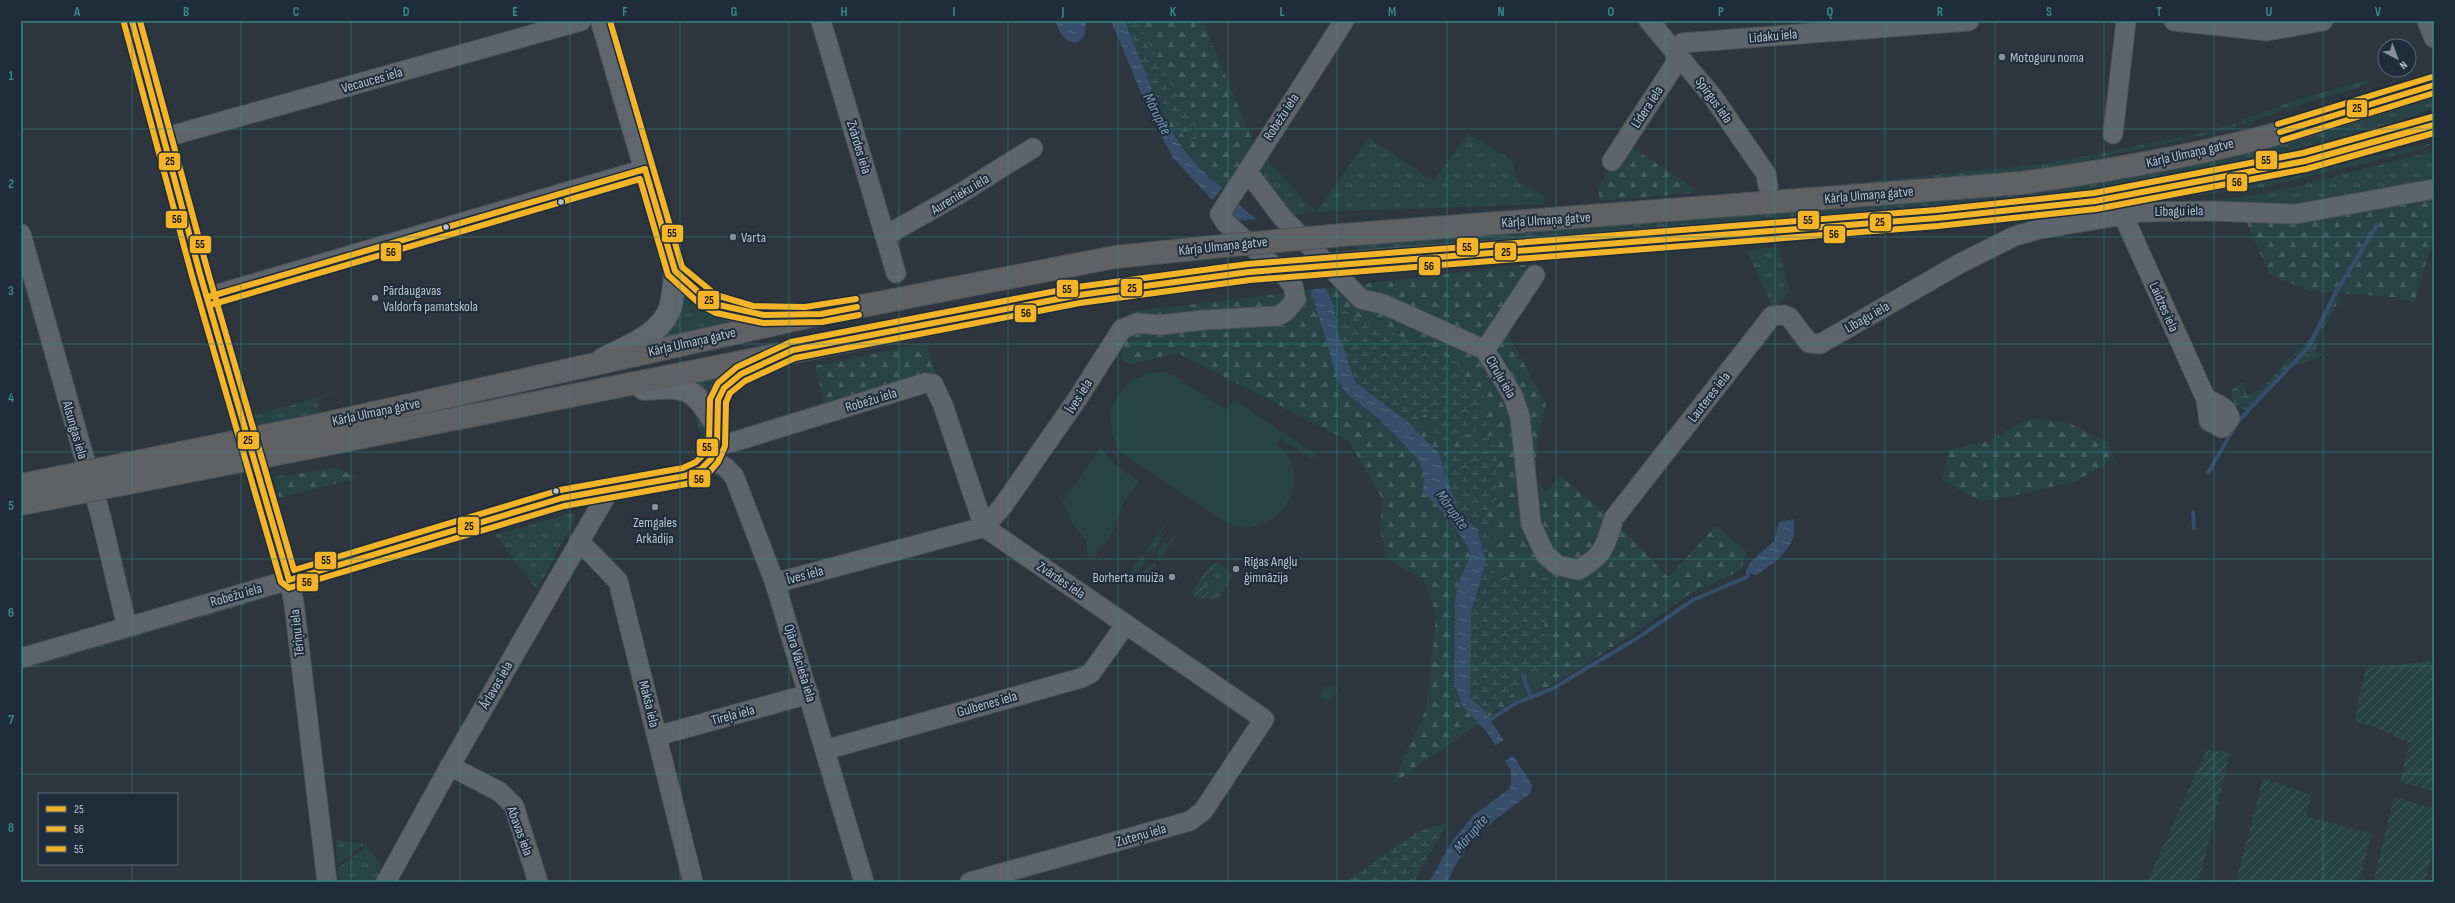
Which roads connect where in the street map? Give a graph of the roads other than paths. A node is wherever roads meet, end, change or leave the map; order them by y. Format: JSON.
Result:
{"nodes":[{"id":1,"x":132,"y":21,"type":"edge"},
{"id":2,"x":581,"y":21,"type":"edge"},
{"id":3,"x":602,"y":21,"type":"edge"},
{"id":4,"x":821,"y":21,"type":"edge"},
{"id":5,"x":1344,"y":21,"type":"edge"},
{"id":6,"x":1649,"y":21,"type":"edge"},
{"id":7,"x":1969,"y":21,"type":"edge"},
{"id":8,"x":2126,"y":21,"type":"edge"},
{"id":9,"x":2174,"y":21,"type":"edge"},
{"id":10,"x":2323,"y":21,"type":"edge"},
{"id":11,"x":2427,"y":21,"type":"edge"},
{"id":12,"x":2434,"y":38,"type":"edge"},
{"id":13,"x":1676,"y":50,"type":"junction"},
{"id":14,"x":2434,"y":84,"type":"edge"},
{"id":15,"x":2434,"y":126,"type":"edge"},
{"id":16,"x":2113,"y":134,"type":"dead end"},
{"id":17,"x":163,"y":138,"type":"junction"},
{"id":18,"x":1033,"y":148,"type":"dead end"},
{"id":19,"x":1612,"y":161,"type":"dead end"},
{"id":20,"x":646,"y":169,"type":"junction"},
{"id":21,"x":1247,"y":171,"type":"junction"},
{"id":22,"x":1768,"y":186,"type":"dead end"},
{"id":23,"x":2434,"y":189,"type":"edge"},
{"id":24,"x":1220,"y":214,"type":"joint"},
{"id":25,"x":2123,"y":215,"type":"junction"},
{"id":26,"x":21,"y":234,"type":"edge"},
{"id":27,"x":885,"y":236,"type":"junction"},
{"id":28,"x":24,"y":256,"type":"edge"},
{"id":29,"x":675,"y":271,"type":"junction"},
{"id":30,"x":896,"y":273,"type":"dead end"},
{"id":31,"x":1535,"y":275,"type":"dead end"},
{"id":32,"x":208,"y":297,"type":"junction"},
{"id":33,"x":821,"y":314,"type":"junction"},
{"id":34,"x":1809,"y":343,"type":"joint"},
{"id":35,"x":793,"y":350,"type":"junction"},
{"id":36,"x":1485,"y":350,"type":"junction"},
{"id":37,"x":594,"y":364,"type":"junction"},
{"id":38,"x":583,"y":393,"type":"junction"},
{"id":39,"x":2206,"y":399,"type":"dead end"},
{"id":40,"x":321,"y":435,"type":"junction"},
{"id":41,"x":714,"y":442,"type":"junction"},
{"id":42,"x":21,"y":485,"type":"edge"},
{"id":43,"x":610,"y":489,"type":"junction"},
{"id":44,"x":21,"y":504,"type":"edge"},
{"id":45,"x":1614,"y":518,"type":"joint"},
{"id":46,"x":984,"y":527,"type":"junction"},
{"id":47,"x":579,"y":541,"type":"junction"},
{"id":48,"x":289,"y":580,"type":"junction"},
{"id":49,"x":775,"y":583,"type":"junction"},
{"id":50,"x":1126,"y":624,"type":"junction"},
{"id":51,"x":127,"y":627,"type":"junction"},
{"id":52,"x":21,"y":658,"type":"edge"},
{"id":53,"x":809,"y":694,"type":"junction"},
{"id":54,"x":1264,"y":719,"type":"joint"},
{"id":55,"x":657,"y":736,"type":"junction"},
{"id":56,"x":825,"y":750,"type":"junction"},
{"id":57,"x":450,"y":766,"type":"junction"},
{"id":58,"x":327,"y":882,"type":"edge"},
{"id":59,"x":386,"y":882,"type":"edge"},
{"id":60,"x":538,"y":882,"type":"edge"},
{"id":61,"x":693,"y":882,"type":"edge"},
{"id":62,"x":864,"y":882,"type":"edge"},
{"id":63,"x":970,"y":882,"type":"edge"}],
"edges":[{"from":1,"to":17,"type":"main road","name":"Tēriņu iela"},
{"from":2,"to":17,"type":"street","name":"Vecauces iela"},
{"from":3,"to":20,"type":"main road"},
{"from":4,"to":27,"type":"street","name":"Zvārdes iela"},
{"from":5,"to":21,"type":"street","name":"Robežu iela"},
{"from":6,"to":13,"type":"street","name":"Spirgus iela"},
{"from":7,"to":13,"type":"street","name":"Līdaku iela"},
{"from":8,"to":16,"type":"street"},
{"from":9,"to":10,"type":"street"},
{"from":11,"to":12,"type":"street"},
{"from":13,"to":19,"type":"street","name":"Līdera iela"},
{"from":13,"to":22,"type":"street","name":"Spirgus iela"},
{"from":14,"to":33,"type":"highway","name":"Kārļa Ulmaņa gatve","bridge":true},
{"from":15,"to":35,"type":"highway","name":"Kārļa Ulmaņa gatve","bridge":true},
{"from":17,"to":32,"type":"main road","name":"Tēriņu iela"},
{"from":18,"to":27,"type":"street","name":"Aurenieku iela"},
{"from":20,"to":29,"type":"main road"},
{"from":20,"to":32,"type":"street"},
{"from":21,"to":24,"type":"street","name":"Robežu iela"},
{"from":21,"to":36,"type":"street","name":"Cīruļu iela"},
{"from":23,"to":25,"type":"street","name":"Lībagu iela"},
{"from":24,"to":46,"type":"street","name":"Īves iela"},
{"from":25,"to":34,"type":"street","name":"Lībagu iela"},
{"from":25,"to":39,"type":"street","name":"Laidzes iela"},
{"from":26,"to":28,"type":"street","name":"Alsungas iela"},
{"from":27,"to":30,"type":"street","name":"Zvārdes iela"},
{"from":28,"to":51,"type":"street","name":"Alsungas iela"},
{"from":29,"to":33,"type":"main road"},
{"from":29,"to":37,"type":"main road"},
{"from":31,"to":36,"type":"street"},
{"from":32,"to":48,"type":"main road","name":"Tēriņu iela"},
{"from":33,"to":37,"type":"highway","name":"Kārļa Ulmaņa gatve"},
{"from":34,"to":45,"type":"street","name":"Lauteres iela"},
{"from":35,"to":38,"type":"highway","name":"Kārļa Ulmaņa gatve"},
{"from":35,"to":41,"type":"main road"},
{"from":36,"to":45,"type":"street","name":"Cīruļu iela"},
{"from":37,"to":40,"type":"highway","name":"Kārļa Ulmaņa gatve"},
{"from":38,"to":40,"type":"highway","name":"Kārļa Ulmaņa gatve"},
{"from":38,"to":41,"type":"main road"},
{"from":40,"to":42,"type":"highway","name":"Kārļa Ulmaņa gatve","bridge":true},
{"from":40,"to":44,"type":"highway","name":"Kārļa Ulmaņa gatve","bridge":true},
{"from":41,"to":43,"type":"main road","name":"Robežu iela"},
{"from":41,"to":46,"type":"street","name":"Robežu iela"},
{"from":41,"to":49,"type":"street","name":"Ojāra Vācieša iela"},
{"from":43,"to":47,"type":"street","name":"Ārlavas iela"},
{"from":43,"to":48,"type":"main road","name":"Robežu iela"},
{"from":46,"to":49,"type":"street","name":"Īves iela"},
{"from":46,"to":50,"type":"street","name":"Zvārdes iela"},
{"from":47,"to":55,"type":"street","name":"Makša iela"},
{"from":47,"to":57,"type":"street","name":"Ārlavas iela"},
{"from":48,"to":51,"type":"street","name":"Robežu iela"},
{"from":48,"to":58,"type":"street","name":"Tēriņu iela"},
{"from":49,"to":53,"type":"street","name":"Ojāra Vācieša iela"},
{"from":50,"to":54,"type":"street","name":"Zvārdes iela"},
{"from":50,"to":56,"type":"street","name":"Gulbenes iela"},
{"from":51,"to":52,"type":"street","name":"Robežu iela"},
{"from":53,"to":55,"type":"street","name":"Tīreļa iela"},
{"from":53,"to":56,"type":"street","name":"Ojāra Vācieša iela"},
{"from":54,"to":63,"type":"street","name":"Zuteņu iela"},
{"from":55,"to":61,"type":"street","name":"Makša iela"},
{"from":56,"to":62,"type":"street","name":"Ojāra Vācieša iela"},
{"from":57,"to":59,"type":"street","name":"Ārlavas iela"},
{"from":57,"to":60,"type":"street","name":"Abavas iela"}]}
